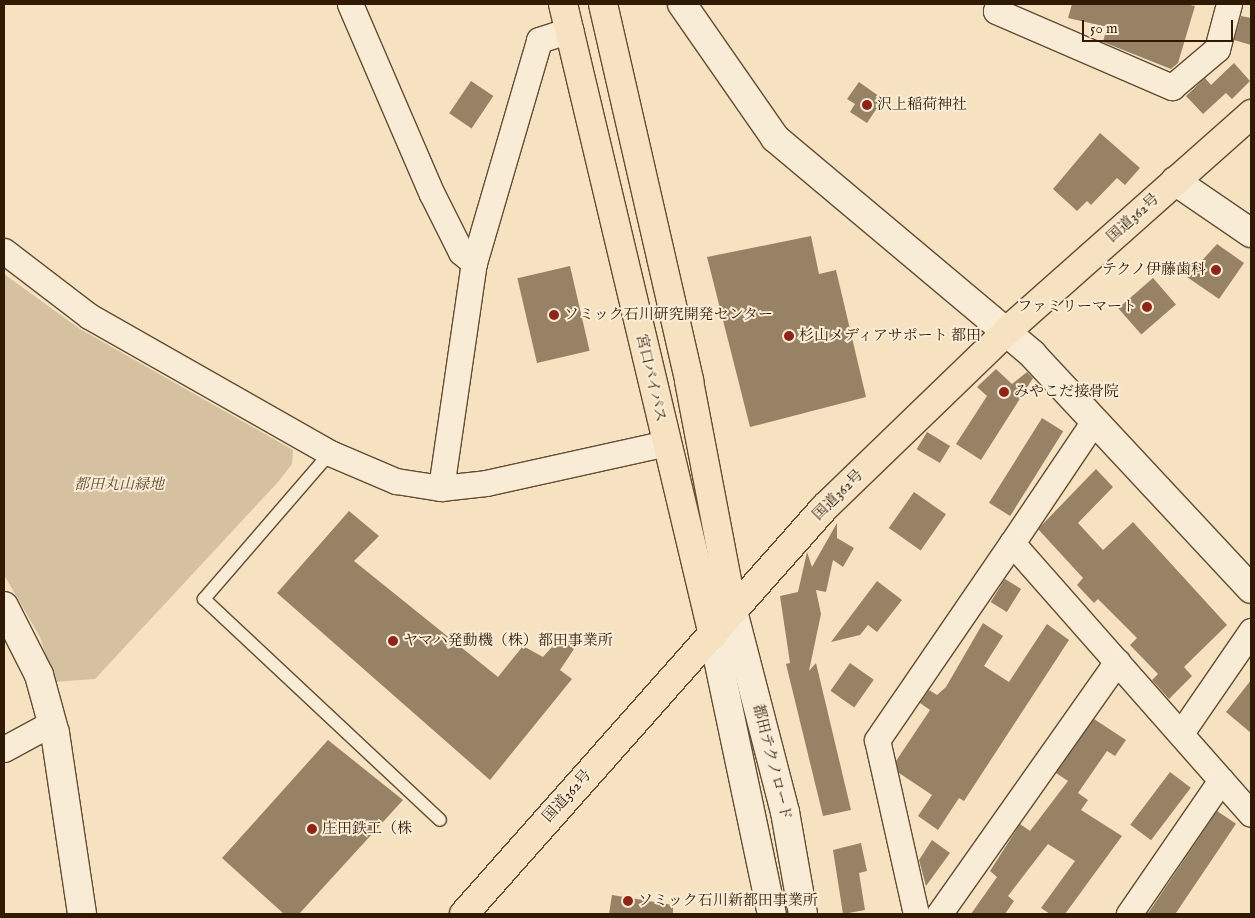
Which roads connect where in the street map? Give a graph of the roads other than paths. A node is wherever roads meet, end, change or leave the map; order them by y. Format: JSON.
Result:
{"nodes":[{"id":1,"x":350,"y":4,"type":"edge"},
{"id":2,"x":563,"y":4,"type":"edge"},
{"id":3,"x":603,"y":4,"type":"edge"},
{"id":4,"x":682,"y":4,"type":"edge"},
{"id":5,"x":998,"y":4,"type":"edge"},
{"id":6,"x":1229,"y":4,"type":"edge"},
{"id":7,"x":570,"y":30,"type":"junction"},
{"id":8,"x":1251,"y":114,"type":"edge"},
{"id":9,"x":1175,"y":181,"type":"junction"},
{"id":10,"x":1251,"y":233,"type":"edge"},
{"id":11,"x":4,"y":251,"type":"edge"},
{"id":12,"x":474,"y":262,"type":"junction"},
{"id":13,"x":1007,"y":331,"type":"junction"},
{"id":14,"x":1092,"y":424,"type":"junction"},
{"id":15,"x":666,"y":443,"type":"junction"},
{"id":16,"x":330,"y":453,"type":"junction"},
{"id":17,"x":441,"y":488,"type":"junction"},
{"id":18,"x":1012,"y":543,"type":"junction"},
{"id":19,"x":1251,"y":589,"type":"edge"},
{"id":20,"x":4,"y":606,"type":"edge"},
{"id":21,"x":733,"y":612,"type":"junction"},
{"id":22,"x":1251,"y":631,"type":"edge"},
{"id":23,"x":714,"y":635,"type":"junction"},
{"id":24,"x":1117,"y":662,"type":"junction"},
{"id":25,"x":52,"y":724,"type":"junction"},
{"id":26,"x":1181,"y":733,"type":"junction"},
{"id":27,"x":4,"y":749,"type":"edge"},
{"id":28,"x":1221,"y":780,"type":"junction"},
{"id":29,"x":1251,"y":814,"type":"edge"},
{"id":30,"x":440,"y":820,"type":"dead end"},
{"id":31,"x":82,"y":914,"type":"edge"},
{"id":32,"x":464,"y":914,"type":"edge"},
{"id":33,"x":772,"y":914,"type":"edge"},
{"id":34,"x":803,"y":914,"type":"edge"},
{"id":35,"x":916,"y":914,"type":"edge"},
{"id":36,"x":939,"y":914,"type":"edge"},
{"id":37,"x":1128,"y":914,"type":"edge"}],
"edges":[{"from":1,"to":12,"type":"street"},
{"from":2,"to":7,"type":"highway","name":"宮口バイパス"},
{"from":3,"to":21,"type":"highway"},
{"from":4,"to":13,"type":"street"},
{"from":5,"to":6,"type":"street"},
{"from":7,"to":12,"type":"street"},
{"from":7,"to":15,"type":"highway","name":"宮口バイパス"},
{"from":8,"to":9,"type":"highway","name":"国道362号"},
{"from":9,"to":10,"type":"street"},
{"from":9,"to":13,"type":"highway","name":"国道362号"},
{"from":11,"to":16,"type":"street"},
{"from":12,"to":17,"type":"street"},
{"from":13,"to":14,"type":"street"},
{"from":13,"to":21,"type":"highway","name":"国道362号"},
{"from":14,"to":18,"type":"street"},
{"from":14,"to":19,"type":"street"},
{"from":15,"to":17,"type":"street"},
{"from":15,"to":23,"type":"highway","name":"宮口バイパス"},
{"from":16,"to":17,"type":"street"},
{"from":16,"to":30,"type":"lane"},
{"from":18,"to":24,"type":"street"},
{"from":18,"to":35,"type":"street"},
{"from":20,"to":25,"type":"street"},
{"from":21,"to":23,"type":"highway","name":"国道362号"},
{"from":21,"to":34,"type":"street","name":"都田テクノロード"},
{"from":22,"to":26,"type":"street"},
{"from":23,"to":32,"type":"highway","name":"国道362号"},
{"from":23,"to":33,"type":"street","name":"都田テクノロード"},
{"from":24,"to":26,"type":"street"},
{"from":24,"to":36,"type":"street"},
{"from":25,"to":27,"type":"street"},
{"from":25,"to":31,"type":"street"},
{"from":26,"to":28,"type":"street"},
{"from":28,"to":29,"type":"street"},
{"from":28,"to":37,"type":"street"}]}
